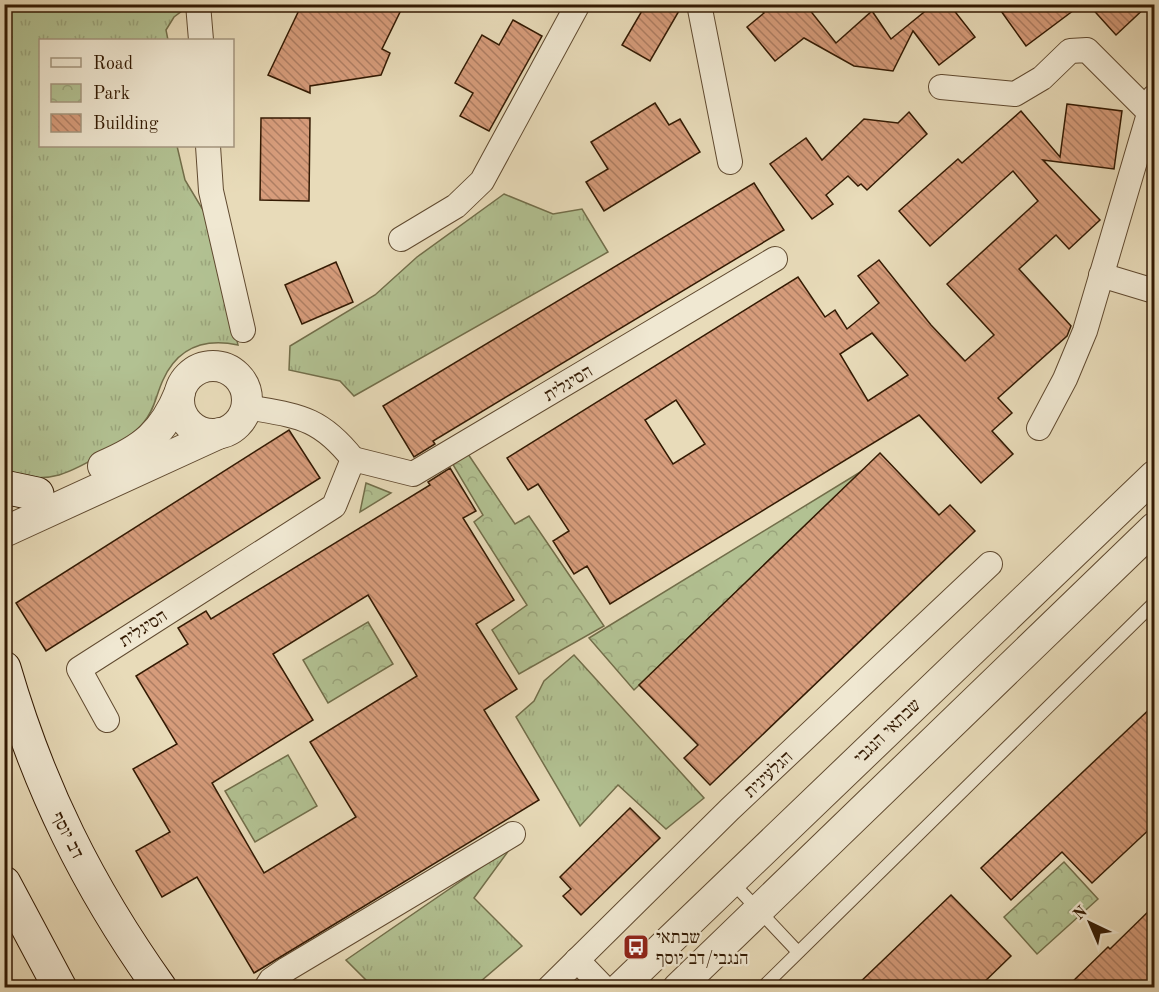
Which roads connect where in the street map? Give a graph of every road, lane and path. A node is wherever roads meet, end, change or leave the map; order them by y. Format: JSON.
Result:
{"nodes":[{"id":1,"x":198,"y":4,"type":"edge"},
{"id":2,"x":578,"y":4,"type":"edge"},
{"id":3,"x":699,"y":4,"type":"edge"},
{"id":4,"x":201,"y":39,"type":"edge"},
{"id":5,"x":940,"y":87,"type":"dead end"},
{"id":6,"x":1152,"y":105,"type":"edge"},
{"id":7,"x":208,"y":147,"type":"edge"},
{"id":8,"x":730,"y":162,"type":"dead end"},
{"id":9,"x":401,"y":238,"type":"dead end"},
{"id":10,"x":775,"y":260,"type":"dead end"},
{"id":11,"x":1101,"y":275,"type":"junction"},
{"id":12,"x":1155,"y":291,"type":"edge"},
{"id":13,"x":243,"y":330,"type":"dead end"},
{"id":14,"x":180,"y":392,"type":"junction"},
{"id":15,"x":246,"y":406,"type":"junction"},
{"id":16,"x":1039,"y":428,"type":"dead end"},
{"id":17,"x":220,"y":433,"type":"junction"},
{"id":18,"x":353,"y":459,"type":"junction"},
{"id":19,"x":1155,"y":476,"type":"edge"},
{"id":20,"x":4,"y":487,"type":"edge"},
{"id":21,"x":38,"y":494,"type":"junction"},
{"id":22,"x":4,"y":504,"type":"edge"},
{"id":23,"x":1155,"y":528,"type":"edge"},
{"id":24,"x":4,"y":532,"type":"edge"},
{"id":25,"x":990,"y":564,"type":"dead end"},
{"id":26,"x":1155,"y":603,"type":"edge"},
{"id":27,"x":4,"y":668,"type":"edge"},
{"id":28,"x":107,"y":720,"type":"dead end"},
{"id":29,"x":513,"y":834,"type":"dead end"},
{"id":30,"x":731,"y":880,"type":"junction"},
{"id":31,"x":4,"y":884,"type":"edge"},
{"id":32,"x":758,"y":909,"type":"junction"},
{"id":33,"x":798,"y":952,"type":"junction"},
{"id":34,"x":578,"y":960,"type":"junction"},
{"id":35,"x":60,"y":987,"type":"edge"},
{"id":36,"x":160,"y":987,"type":"edge"},
{"id":37,"x":266,"y":987,"type":"edge"},
{"id":38,"x":549,"y":987,"type":"edge"},
{"id":39,"x":604,"y":987,"type":"edge"},
{"id":40,"x":620,"y":987,"type":"edge"},
{"id":41,"x":678,"y":987,"type":"edge"},
{"id":42,"x":762,"y":987,"type":"edge"}],
"edges":[{"from":1,"to":4,"type":"street"},
{"from":2,"to":9,"type":"street"},
{"from":3,"to":8,"type":"street"},
{"from":5,"to":6,"type":"street"},
{"from":6,"to":11,"type":"street"},
{"from":7,"to":13,"type":"street"},
{"from":10,"to":18,"type":"street","name":"הסיגלית"},
{"from":11,"to":12,"type":"street"},
{"from":11,"to":16,"type":"street"},
{"from":14,"to":15,"type":"street"},
{"from":14,"to":17,"type":"street"},
{"from":14,"to":21,"type":"street"},
{"from":15,"to":17,"type":"street"},
{"from":15,"to":18,"type":"street"},
{"from":17,"to":24,"type":"street"},
{"from":18,"to":28,"type":"street","name":"הסיגלית"},
{"from":19,"to":30,"type":"street","name":"שבתאי הנגבי"},
{"from":20,"to":21,"type":"main road"},
{"from":21,"to":22,"type":"street"},
{"from":23,"to":32,"type":"street"},
{"from":25,"to":34,"type":"street","name":"הגלעינית"},
{"from":26,"to":33,"type":"lane"},
{"from":27,"to":36,"type":"main road","name":"דב יוסף"},
{"from":29,"to":37,"type":"street"},
{"from":30,"to":32,"type":"lane"},
{"from":30,"to":40,"type":"street","name":"שבתאי הנגבי"},
{"from":31,"to":35,"type":"main road"},
{"from":32,"to":33,"type":"lane"},
{"from":32,"to":41,"type":"street"},
{"from":33,"to":42,"type":"lane"},
{"from":34,"to":38,"type":"street","name":"הגלעינית"},
{"from":34,"to":39,"type":"street"}]}
